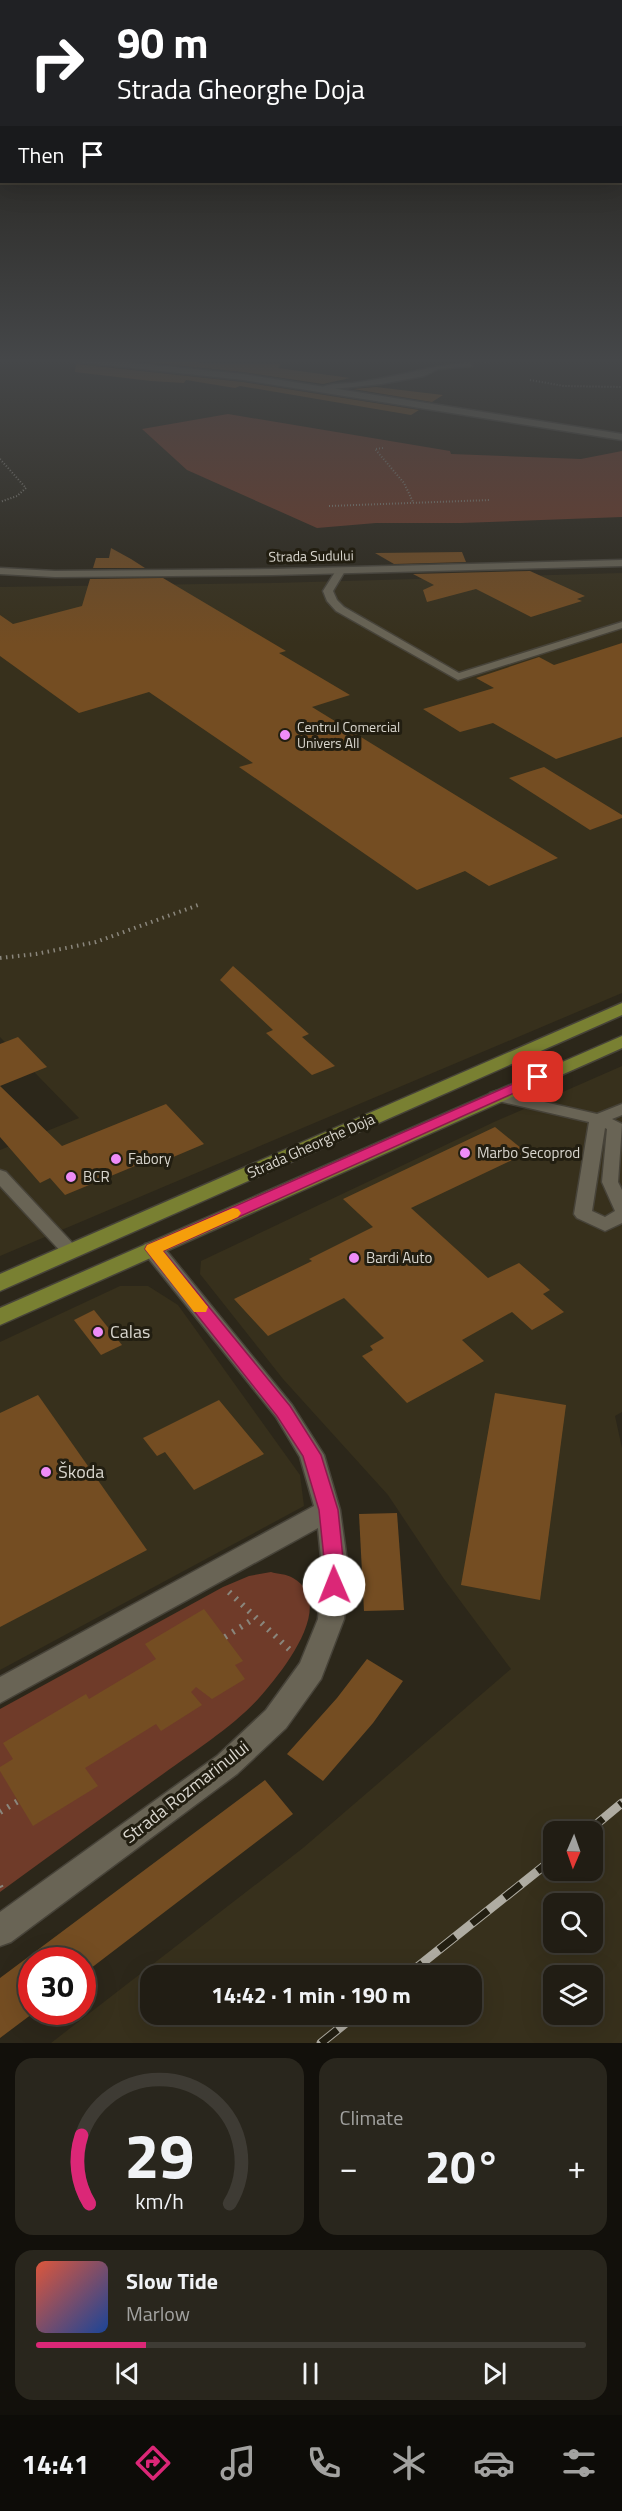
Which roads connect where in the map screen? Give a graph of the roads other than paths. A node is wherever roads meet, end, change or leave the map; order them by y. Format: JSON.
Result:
{"nodes":[{"id":1,"x":622,"y":563,"type":"edge"},
{"id":2,"x":0,"y":571,"type":"edge"},
{"id":3,"x":340,"y":571,"type":"junction"},
{"id":4,"x":622,"y":625,"type":"edge"},
{"id":5,"x":622,"y":1008,"type":"edge"},
{"id":6,"x":622,"y":1041,"type":"edge"},
{"id":7,"x":496,"y":1096,"type":"junction"},
{"id":8,"x":622,"y":1108,"type":"edge"},
{"id":9,"x":598,"y":1119,"type":"junction"},
{"id":10,"x":619,"y":1129,"type":"edge"},
{"id":11,"x":0,"y":1176,"type":"edge"},
{"id":12,"x":622,"y":1208,"type":"edge"},
{"id":13,"x":622,"y":1215,"type":"edge"},
{"id":14,"x":153,"y":1249,"type":"junction"},
{"id":15,"x":71,"y":1252,"type":"junction"},
{"id":16,"x":0,"y":1283,"type":"edge"},
{"id":17,"x":0,"y":1317,"type":"edge"},
{"id":18,"x":328,"y":1510,"type":"junction"},
{"id":19,"x":0,"y":1691,"type":"edge"},
{"id":20,"x":0,"y":1931,"type":"edge"}],
"edges":[{"from":1,"to":3,"type":"street","name":"Strada Sudului"},
{"from":2,"to":3,"type":"street","name":"Strada Sudului"},
{"from":3,"to":4,"type":"lane"},
{"from":5,"to":15,"type":"main road","name":"Strada Gheorghe Doja"},
{"from":6,"to":7,"type":"main road","name":"Strada Gheorghe Doja"},
{"from":7,"to":9,"type":"lane"},
{"from":7,"to":14,"type":"main road","name":"Strada Gheorghe Doja"},
{"from":8,"to":9,"type":"lane"},
{"from":9,"to":10,"type":"lane"},
{"from":9,"to":13,"type":"lane"},
{"from":10,"to":12,"type":"lane"},
{"from":11,"to":15,"type":"lane"},
{"from":14,"to":17,"type":"main road","name":"Strada Gheorghe Doja"},
{"from":14,"to":18,"type":"street","name":"Strada Rozmarinului"},
{"from":15,"to":16,"type":"main road","name":"Strada Gheorghe Doja"},
{"from":18,"to":19,"type":"street"},
{"from":18,"to":20,"type":"street","name":"Strada Rozmarinului"}]}
